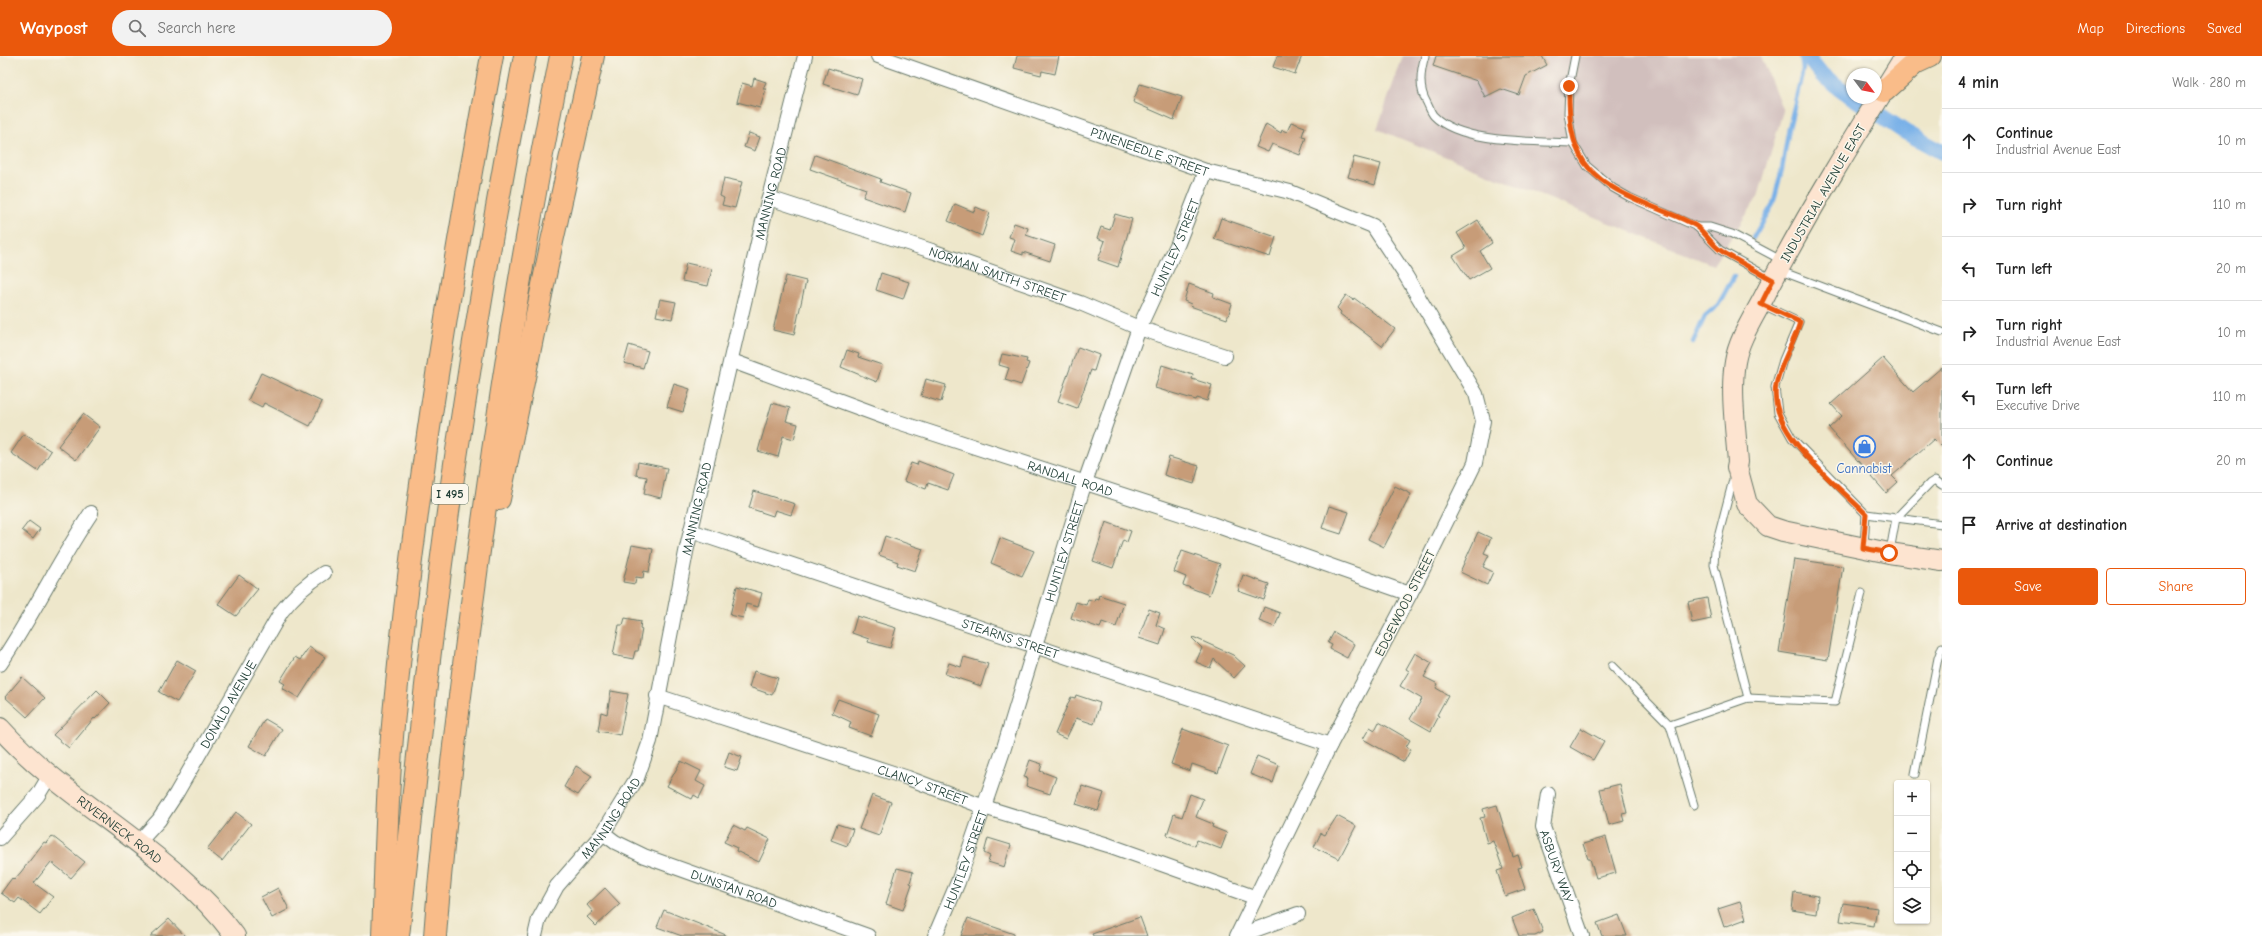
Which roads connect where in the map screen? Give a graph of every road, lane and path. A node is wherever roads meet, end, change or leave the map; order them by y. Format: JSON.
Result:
{"nodes":[{"id":1,"x":492,"y":56,"type":"edge"},
{"id":2,"x":525,"y":56,"type":"edge"},
{"id":3,"x":561,"y":56,"type":"edge"},
{"id":4,"x":593,"y":56,"type":"edge"},
{"id":5,"x":805,"y":56,"type":"edge"},
{"id":6,"x":878,"y":56,"type":"edge"},
{"id":7,"x":1425,"y":56,"type":"edge"},
{"id":8,"x":1575,"y":56,"type":"edge"},
{"id":9,"x":1905,"y":56,"type":"edge"},
{"id":10,"x":1930,"y":56,"type":"edge"},
{"id":11,"x":1884,"y":91,"type":"junction"},
{"id":12,"x":1573,"y":143,"type":"junction"},
{"id":13,"x":1206,"y":171,"type":"junction"},
{"id":14,"x":769,"y":198,"type":"junction"},
{"id":15,"x":1697,"y":227,"type":"junction"},
{"id":16,"x":1401,"y":269,"type":"joint"},
{"id":17,"x":1778,"y":270,"type":"junction"},
{"id":18,"x":1761,"y":304,"type":"junction"},
{"id":19,"x":1139,"y":328,"type":"junction"},
{"id":20,"x":1942,"y":332,"type":"edge"},
{"id":21,"x":1225,"y":356,"type":"dead end"},
{"id":22,"x":732,"y":361,"type":"junction"},
{"id":23,"x":1737,"y":466,"type":"junction"},
{"id":24,"x":1086,"y":482,"type":"junction"},
{"id":25,"x":1942,"y":485,"type":"edge"},
{"id":26,"x":91,"y":513,"type":"dead end"},
{"id":27,"x":1866,"y":514,"type":"junction"},
{"id":28,"x":1896,"y":518,"type":"junction"},
{"id":29,"x":1942,"y":524,"type":"edge"},
{"id":30,"x":691,"y":531,"type":"junction"},
{"id":31,"x":1863,"y":548,"type":"junction"},
{"id":32,"x":1889,"y":553,"type":"junction"},
{"id":33,"x":1942,"y":561,"type":"edge"},
{"id":34,"x":324,"y":573,"type":"dead end"},
{"id":35,"x":1862,"y":593,"type":"dead end"},
{"id":36,"x":1410,"y":594,"type":"junction"},
{"id":37,"x":1035,"y":645,"type":"junction"},
{"id":38,"x":1942,"y":647,"type":"edge"},
{"id":39,"x":0,"y":664,"type":"edge"},
{"id":40,"x":1612,"y":666,"type":"dead end"},
{"id":41,"x":461,"y":680,"type":"junction"},
{"id":42,"x":658,"y":696,"type":"junction"},
{"id":43,"x":1748,"y":698,"type":"junction"},
{"id":44,"x":1670,"y":725,"type":"junction"},
{"id":45,"x":0,"y":728,"type":"edge"},
{"id":46,"x":1330,"y":745,"type":"junction"},
{"id":47,"x":1915,"y":774,"type":"dead end"},
{"id":48,"x":50,"y":775,"type":"junction"},
{"id":49,"x":1548,"y":794,"type":"dead end"},
{"id":50,"x":1694,"y":805,"type":"dead end"},
{"id":51,"x":984,"y":806,"type":"junction"},
{"id":52,"x":603,"y":833,"type":"junction"},
{"id":53,"x":0,"y":838,"type":"edge"},
{"id":54,"x":138,"y":843,"type":"junction"},
{"id":55,"x":1254,"y":897,"type":"junction"},
{"id":56,"x":1298,"y":914,"type":"dead end"},
{"id":57,"x":235,"y":936,"type":"edge"},
{"id":58,"x":383,"y":936,"type":"edge"},
{"id":59,"x":398,"y":936,"type":"edge"},
{"id":60,"x":435,"y":936,"type":"edge"},
{"id":61,"x":535,"y":936,"type":"edge"},
{"id":62,"x":868,"y":936,"type":"edge"},
{"id":63,"x":935,"y":936,"type":"edge"},
{"id":64,"x":1237,"y":936,"type":"edge"},
{"id":65,"x":1582,"y":936,"type":"edge"}],
"edges":[{"from":1,"to":58,"type":"highway"},
{"from":2,"to":59,"type":"highway","number":"I 495"},
{"from":3,"to":41,"type":"highway","number":"I 495"},
{"from":4,"to":41,"type":"highway"},
{"from":5,"to":14,"type":"street","name":"MANNING ROAD"},
{"from":6,"to":13,"type":"street","name":"PINENEEDLE STREET"},
{"from":7,"to":12,"type":"lane"},
{"from":8,"to":12,"type":"lane"},
{"from":9,"to":11,"type":"street","name":"INDUSTRIAL AVENUE EAST"},
{"from":10,"to":11,"type":"highway"},
{"from":11,"to":17,"type":"street","name":"INDUSTRIAL AVENUE EAST"},
{"from":12,"to":15,"type":"lane"},
{"from":13,"to":16,"type":"street","name":"PINENEEDLE STREET"},
{"from":13,"to":19,"type":"street","name":"HUNTLEY STREET"},
{"from":14,"to":19,"type":"street","name":"NORMAN SMITH STREET"},
{"from":14,"to":22,"type":"street","name":"MANNING ROAD"},
{"from":15,"to":17,"type":"lane"},
{"from":15,"to":17,"type":"lane"},
{"from":16,"to":36,"type":"street","name":"EDGEWOOD STREET"},
{"from":17,"to":18,"type":"street","name":"INDUSTRIAL AVENUE EAST"},
{"from":17,"to":20,"type":"lane"},
{"from":18,"to":23,"type":"street","name":"INDUSTRIAL AVENUE EAST"},
{"from":18,"to":27,"type":"lane"},
{"from":19,"to":21,"type":"street","name":"NORMAN SMITH STREET"},
{"from":19,"to":24,"type":"street","name":"HUNTLEY STREET"},
{"from":22,"to":24,"type":"street","name":"RANDALL ROAD"},
{"from":22,"to":30,"type":"street","name":"MANNING ROAD"},
{"from":23,"to":31,"type":"street","name":"INDUSTRIAL AVENUE EAST"},
{"from":23,"to":43,"type":"lane"},
{"from":24,"to":36,"type":"street","name":"RANDALL ROAD"},
{"from":24,"to":37,"type":"street","name":"HUNTLEY STREET"},
{"from":25,"to":28,"type":"lane"},
{"from":26,"to":39,"type":"street"},
{"from":27,"to":28,"type":"lane"},
{"from":27,"to":31,"type":"lane"},
{"from":28,"to":29,"type":"lane"},
{"from":28,"to":32,"type":"lane"},
{"from":30,"to":37,"type":"street","name":"STEARNS STREET"},
{"from":30,"to":42,"type":"street","name":"MANNING ROAD"},
{"from":31,"to":32,"type":"street","name":"INDUSTRIAL AVENUE EAST"},
{"from":32,"to":33,"type":"street","name":"INDUSTRIAL AVENUE EAST"},
{"from":34,"to":54,"type":"street","name":"DONALD AVENUE"},
{"from":35,"to":43,"type":"lane"},
{"from":36,"to":46,"type":"street","name":"EDGEWOOD STREET"},
{"from":37,"to":46,"type":"street","name":"STEARNS STREET"},
{"from":37,"to":51,"type":"street","name":"HUNTLEY STREET"},
{"from":38,"to":47,"type":"lane"},
{"from":40,"to":44,"type":"lane"},
{"from":41,"to":60,"type":"highway","number":"I 495"},
{"from":42,"to":51,"type":"street","name":"CLANCY STREET"},
{"from":42,"to":52,"type":"street","name":"MANNING ROAD"},
{"from":43,"to":44,"type":"lane"},
{"from":44,"to":50,"type":"lane"},
{"from":45,"to":48,"type":"street","name":"RIVERNECK ROAD"},
{"from":46,"to":55,"type":"street","name":"EDGEWOOD STREET"},
{"from":48,"to":53,"type":"street"},
{"from":48,"to":54,"type":"street","name":"RIVERNECK ROAD"},
{"from":49,"to":65,"type":"street","name":"ASBURY WAY"},
{"from":51,"to":55,"type":"street","name":"CLANCY STREET"},
{"from":51,"to":63,"type":"street","name":"HUNTLEY STREET"},
{"from":52,"to":61,"type":"street","name":"MANNING ROAD"},
{"from":52,"to":62,"type":"street","name":"DUNSTAN ROAD"},
{"from":54,"to":57,"type":"street","name":"RIVERNECK ROAD"},
{"from":55,"to":64,"type":"street","name":"EDGEWOOD STREET"},
{"from":56,"to":64,"type":"street"}]}
